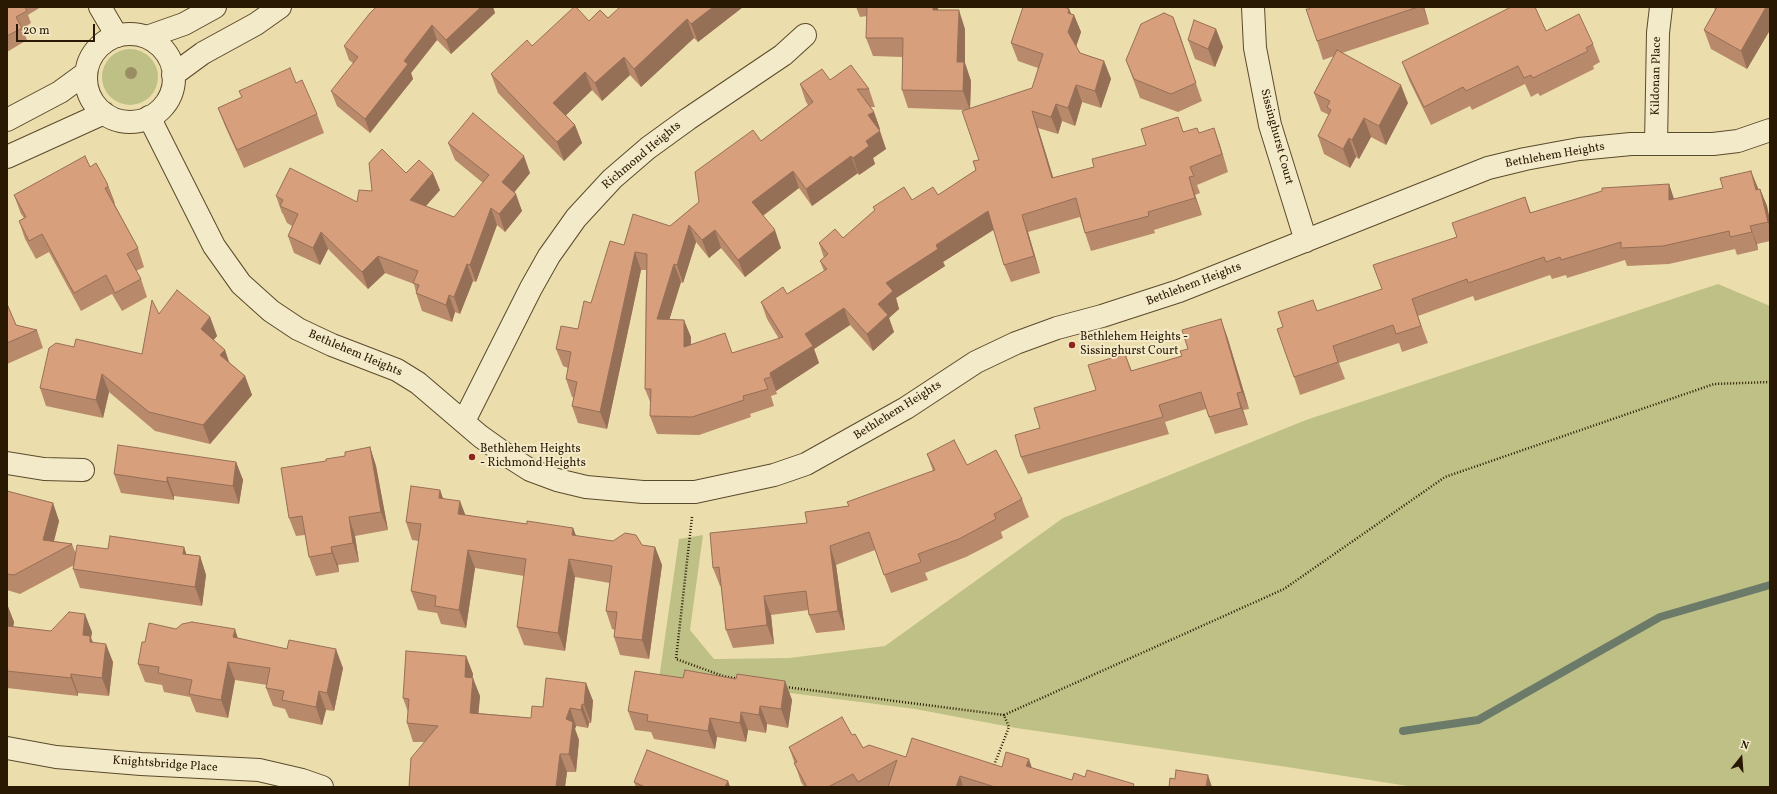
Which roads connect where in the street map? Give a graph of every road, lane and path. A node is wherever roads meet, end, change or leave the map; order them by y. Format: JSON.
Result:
{"nodes":[{"id":1,"x":100,"y":7,"type":"edge"},
{"id":2,"x":214,"y":7,"type":"edge"},
{"id":3,"x":280,"y":7,"type":"edge"},
{"id":4,"x":1253,"y":7,"type":"edge"},
{"id":5,"x":1660,"y":7,"type":"edge"},
{"id":6,"x":805,"y":35,"type":"dead end"},
{"id":7,"x":117,"y":36,"type":"junction"},
{"id":8,"x":146,"y":37,"type":"junction"},
{"id":9,"x":86,"y":73,"type":"junction"},
{"id":10,"x":173,"y":75,"type":"junction"},
{"id":11,"x":104,"y":113,"type":"junction"},
{"id":12,"x":149,"y":117,"type":"junction"},
{"id":13,"x":7,"y":120,"type":"edge"},
{"id":14,"x":1770,"y":130,"type":"edge"},
{"id":15,"x":1656,"y":144,"type":"junction"},
{"id":16,"x":7,"y":157,"type":"edge"},
{"id":17,"x":1306,"y":241,"type":"junction"},
{"id":18,"x":1770,"y":382,"type":"edge"},
{"id":19,"x":464,"y":421,"type":"junction"},
{"id":20,"x":7,"y":463,"type":"edge"},
{"id":21,"x":83,"y":470,"type":"dead end"},
{"id":22,"x":695,"y":492,"type":"junction"},
{"id":23,"x":745,"y":680,"type":"edge"},
{"id":24,"x":781,"y":686,"type":"edge"},
{"id":25,"x":1004,"y":715,"type":"junction"},
{"id":26,"x":7,"y":748,"type":"edge"},
{"id":27,"x":991,"y":774,"type":"edge"},
{"id":28,"x":322,"y":787,"type":"edge"}],
"edges":[{"from":1,"to":7,"type":"street"},
{"from":2,"to":8,"type":"street"},
{"from":3,"to":10,"type":"street"},
{"from":4,"to":17,"type":"street","name":"Sissinghurst Court"},
{"from":5,"to":15,"type":"street","name":"Kildonan Place"},
{"from":6,"to":19,"type":"street","name":"Richmond Heights"},
{"from":7,"to":8,"type":"street"},
{"from":7,"to":9,"type":"street"},
{"from":8,"to":10,"type":"street"},
{"from":9,"to":11,"type":"street"},
{"from":9,"to":13,"type":"street"},
{"from":10,"to":12,"type":"street"},
{"from":11,"to":12,"type":"street"},
{"from":11,"to":16,"type":"street"},
{"from":12,"to":19,"type":"street","name":"Bethlehem Heights"},
{"from":14,"to":15,"type":"street","name":"Bethlehem Heights"},
{"from":15,"to":17,"type":"street","name":"Bethlehem Heights"},
{"from":17,"to":22,"type":"street","name":"Bethlehem Heights"},
{"from":18,"to":25,"type":"path"},
{"from":19,"to":22,"type":"street","name":"Bethlehem Heights"},
{"from":20,"to":21,"type":"street"},
{"from":22,"to":23,"type":"path"},
{"from":24,"to":25,"type":"path"},
{"from":25,"to":27,"type":"path"},
{"from":26,"to":28,"type":"street","name":"Knightsbridge Place"}]}
